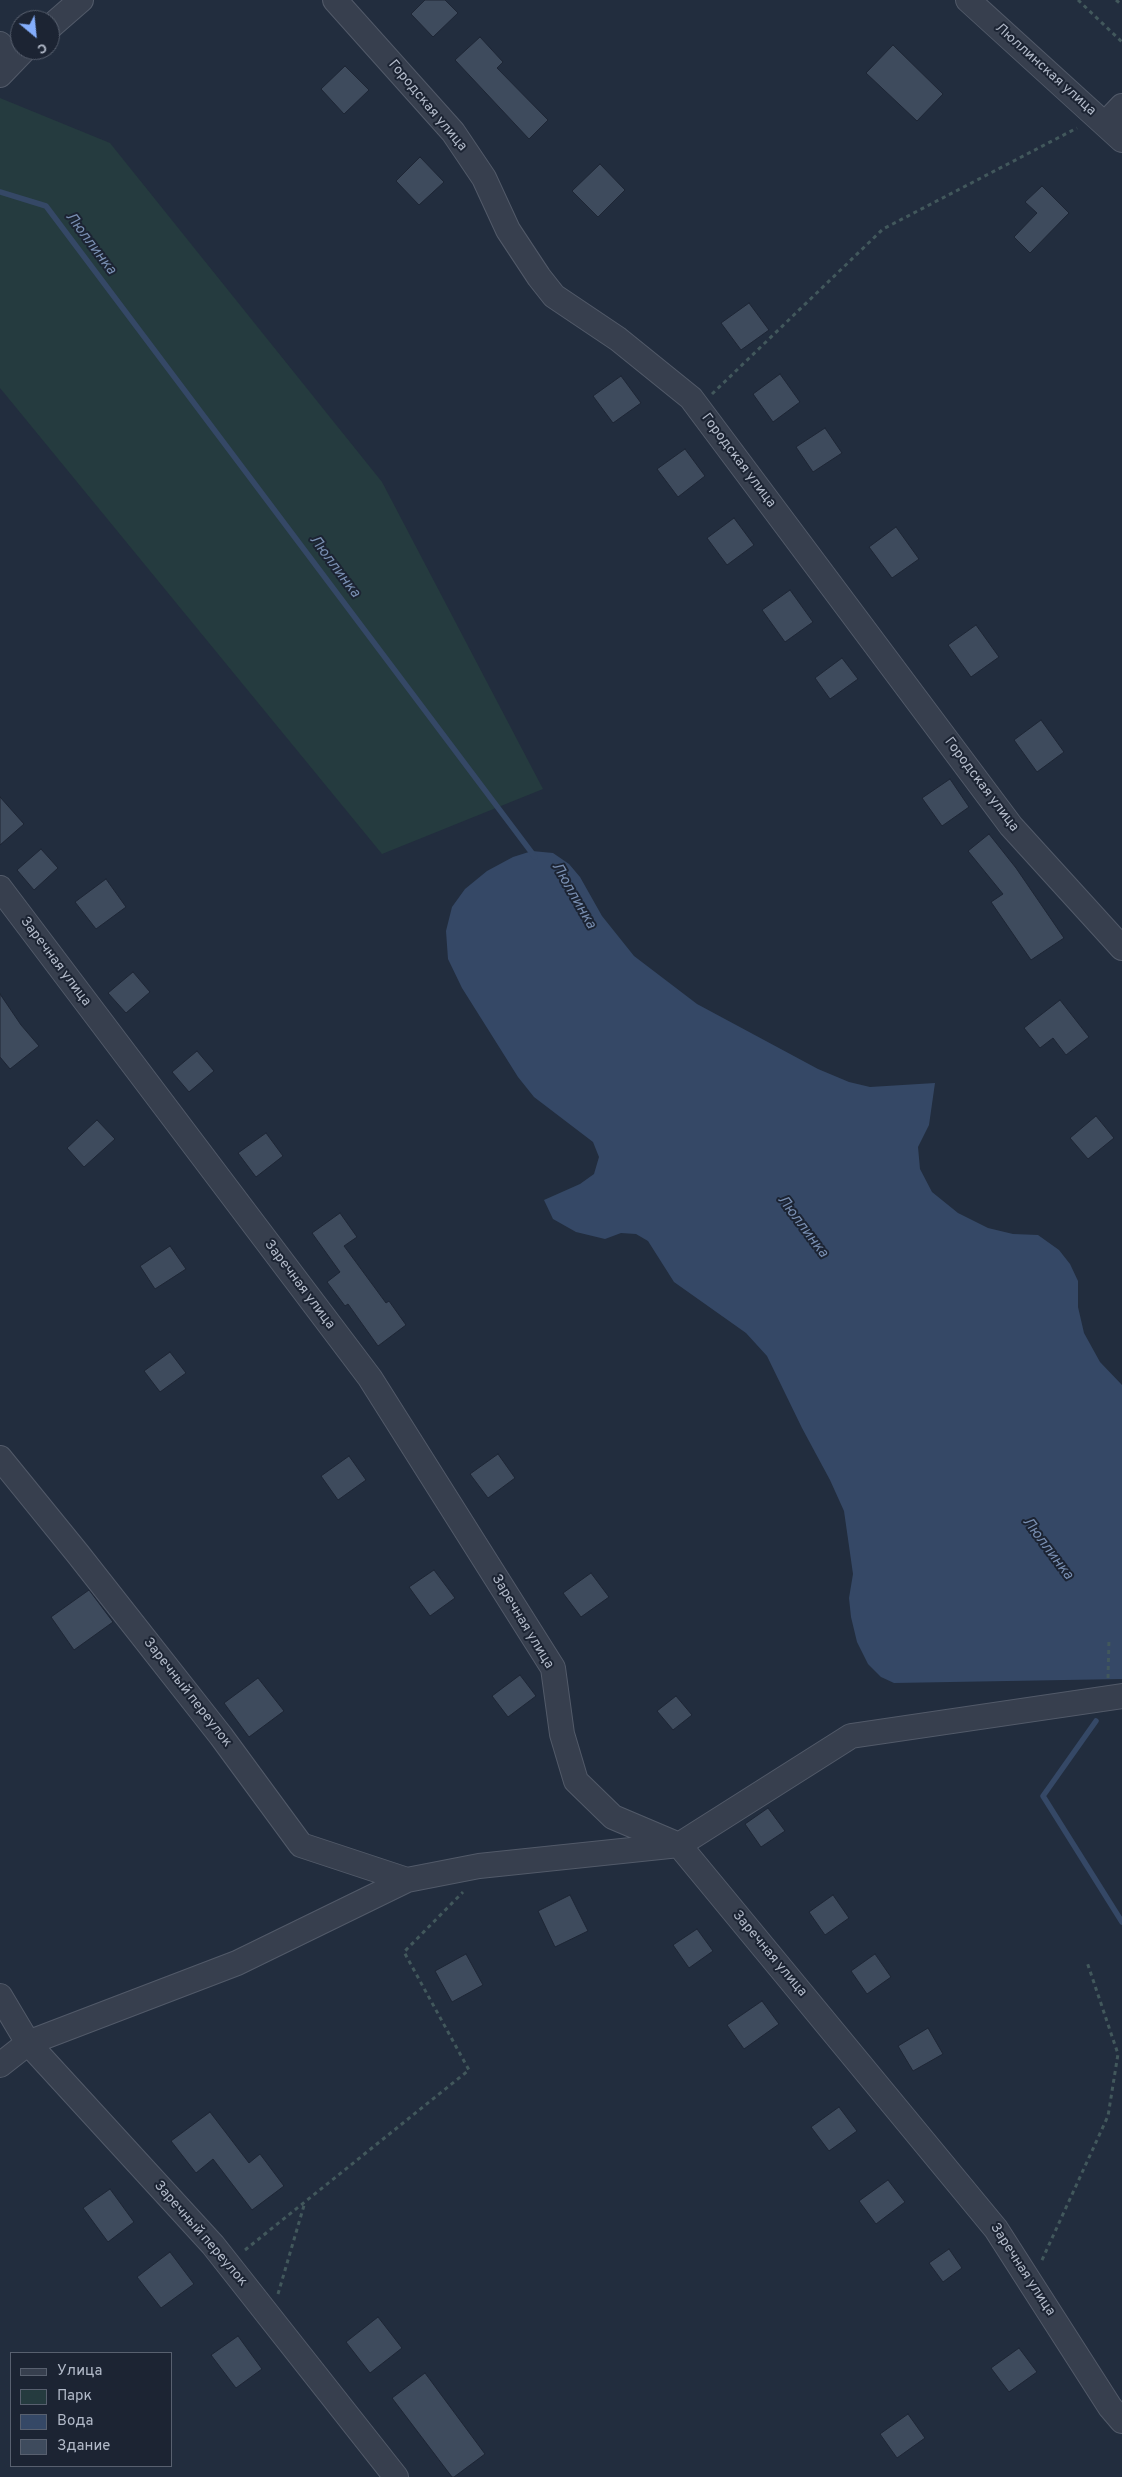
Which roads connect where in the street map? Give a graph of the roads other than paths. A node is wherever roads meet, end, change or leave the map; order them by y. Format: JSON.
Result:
{"nodes":[{"id":1,"x":81,"y":0,"type":"edge"},
{"id":2,"x":335,"y":0,"type":"edge"},
{"id":3,"x":968,"y":0,"type":"edge"},
{"id":4,"x":60,"y":18,"type":"edge"},
{"id":5,"x":1122,"y":106,"type":"edge"},
{"id":6,"x":1101,"y":121,"type":"junction"},
{"id":7,"x":1122,"y":140,"type":"edge"},
{"id":8,"x":0,"y":888,"type":"edge"},
{"id":9,"x":1122,"y":948,"type":"edge"},
{"id":10,"x":0,"y":1458,"type":"edge"},
{"id":11,"x":1115,"y":1697,"type":"edge"},
{"id":12,"x":679,"y":1846,"type":"junction"},
{"id":13,"x":407,"y":1880,"type":"junction"},
{"id":14,"x":0,"y":1996,"type":"edge"},
{"id":15,"x":28,"y":2043,"type":"junction"},
{"id":16,"x":0,"y":2065,"type":"edge"},
{"id":17,"x":1122,"y":2421,"type":"edge"},
{"id":18,"x":396,"y":2477,"type":"edge"}],
"edges":[{"from":1,"to":4,"type":"street"},
{"from":2,"to":9,"type":"street","name":"Городская улица"},
{"from":3,"to":6,"type":"street","name":"Люллинская улица"},
{"from":5,"to":6,"type":"street"},
{"from":6,"to":7,"type":"street","name":"Люллинская улица"},
{"from":8,"to":12,"type":"street","name":"Заречная улица"},
{"from":10,"to":13,"type":"street","name":"Заречный переулок"},
{"from":11,"to":12,"type":"street"},
{"from":12,"to":13,"type":"street"},
{"from":12,"to":17,"type":"street","name":"Заречная улица"},
{"from":13,"to":15,"type":"street"},
{"from":14,"to":15,"type":"street","name":"Заречный переулок"},
{"from":15,"to":16,"type":"street"},
{"from":15,"to":18,"type":"street","name":"Заречный переулок"}]}
